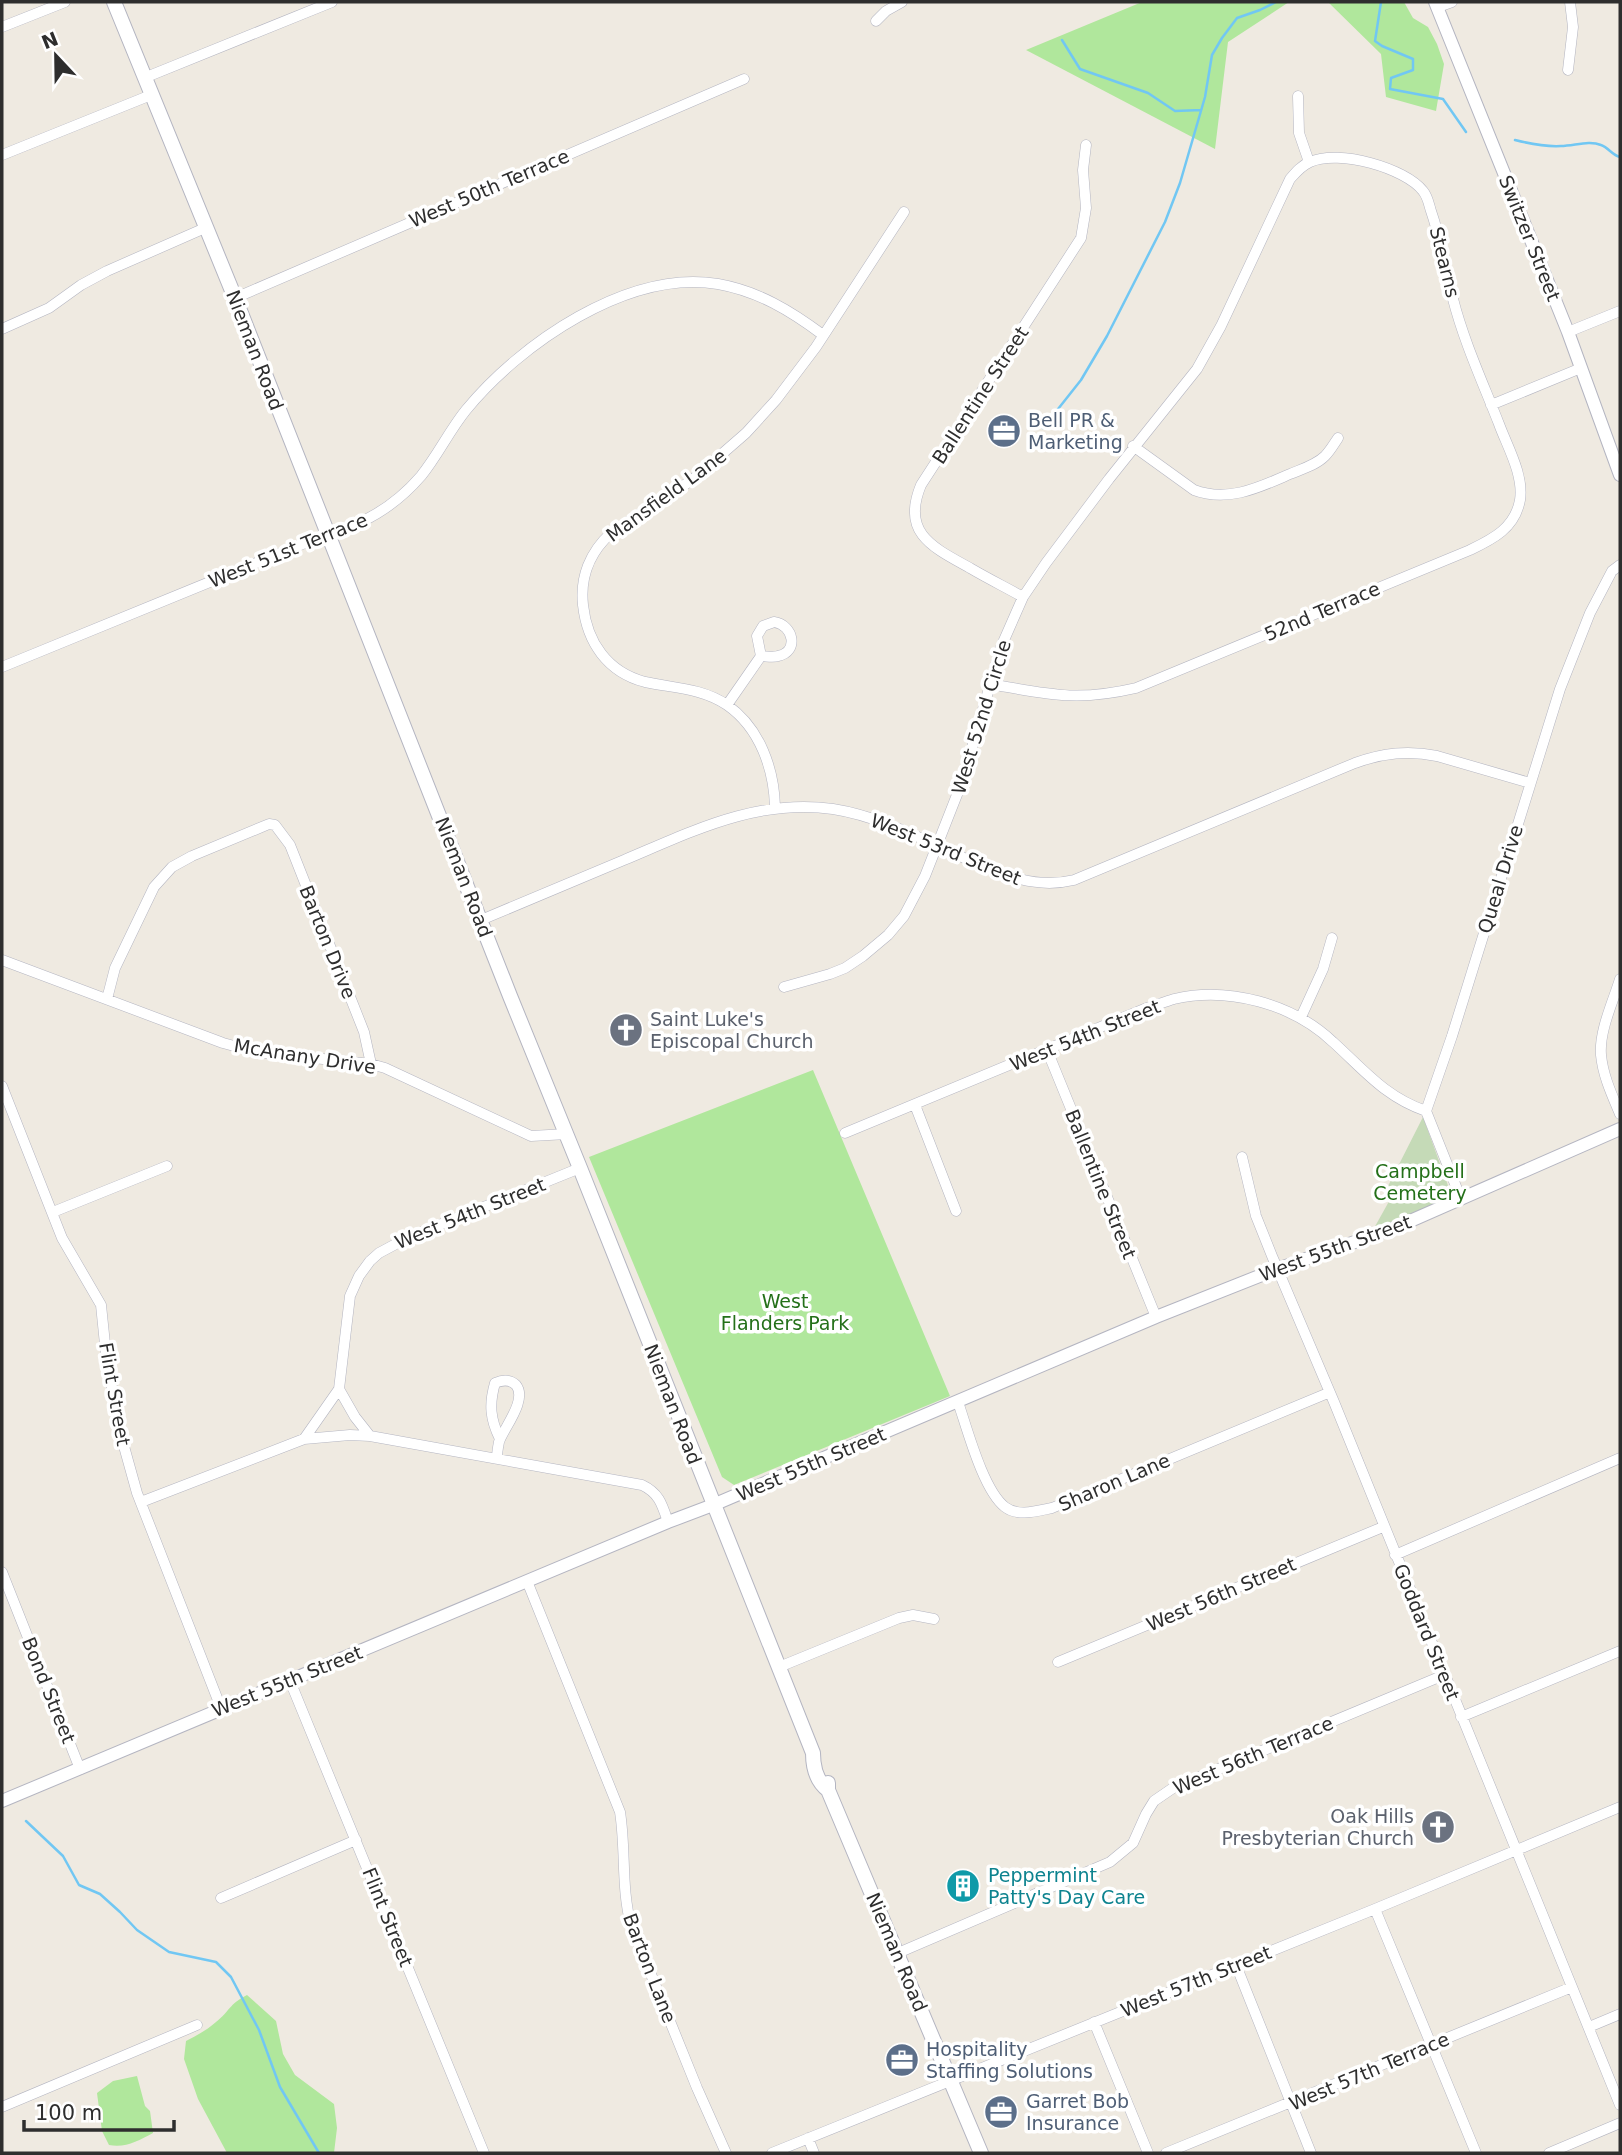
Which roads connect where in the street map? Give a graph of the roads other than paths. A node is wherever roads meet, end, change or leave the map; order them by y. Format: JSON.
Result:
{"nodes":[{"id":1,"x":65,"y":2,"type":"edge"},
{"id":2,"x":114,"y":2,"type":"edge"},
{"id":3,"x":332,"y":2,"type":"edge"},
{"id":4,"x":902,"y":2,"type":"edge"},
{"id":5,"x":1452,"y":2,"type":"edge"},
{"id":6,"x":1570,"y":2,"type":"edge"},
{"id":7,"x":1436,"y":5,"type":"edge"},
{"id":8,"x":876,"y":21,"type":"dead end"},
{"id":9,"x":2,"y":27,"type":"edge"},
{"id":10,"x":1569,"y":69,"type":"dead end"},
{"id":11,"x":144,"y":78,"type":"junction"},
{"id":12,"x":744,"y":79,"type":"dead end"},
{"id":13,"x":151,"y":95,"type":"junction"},
{"id":14,"x":1298,"y":96,"type":"dead end"},
{"id":15,"x":1086,"y":145,"type":"dead end"},
{"id":16,"x":2,"y":155,"type":"edge"},
{"id":17,"x":1309,"y":162,"type":"junction"},
{"id":18,"x":904,"y":212,"type":"dead end"},
{"id":19,"x":205,"y":228,"type":"junction"},
{"id":20,"x":235,"y":298,"type":"junction"},
{"id":21,"x":1620,"y":311,"type":"edge"},
{"id":22,"x":2,"y":329,"type":"edge"},
{"id":23,"x":1568,"y":332,"type":"junction"},
{"id":24,"x":823,"y":335,"type":"junction"},
{"id":25,"x":1581,"y":368,"type":"junction"},
{"id":26,"x":1491,"y":405,"type":"junction"},
{"id":27,"x":1338,"y":438,"type":"dead end"},
{"id":28,"x":1133,"y":446,"type":"junction"},
{"id":29,"x":1617,"y":457,"type":"edge"},
{"id":30,"x":1620,"y":475,"type":"edge"},
{"id":31,"x":1515,"y":515,"type":"joint"},
{"id":32,"x":327,"y":534,"type":"junction"},
{"id":33,"x":1620,"y":565,"type":"edge"},
{"id":34,"x":1023,"y":597,"type":"junction"},
{"id":35,"x":761,"y":656,"type":"dead end"},
{"id":36,"x":2,"y":667,"type":"edge"},
{"id":37,"x":990,"y":684,"type":"junction"},
{"id":38,"x":727,"y":705,"type":"junction"},
{"id":39,"x":1530,"y":783,"type":"junction"},
{"id":40,"x":775,"y":807,"type":"junction"},
{"id":41,"x":937,"y":846,"type":"junction"},
{"id":42,"x":481,"y":920,"type":"junction"},
{"id":43,"x":1332,"y":938,"type":"dead end"},
{"id":44,"x":2,"y":960,"type":"edge"},
{"id":45,"x":1620,"y":979,"type":"edge"},
{"id":46,"x":784,"y":987,"type":"dead end"},
{"id":47,"x":107,"y":999,"type":"junction"},
{"id":48,"x":1301,"y":1017,"type":"junction"},
{"id":49,"x":1048,"y":1050,"type":"junction"},
{"id":50,"x":371,"y":1064,"type":"junction"},
{"id":51,"x":2,"y":1086,"type":"edge"},
{"id":52,"x":915,"y":1105,"type":"junction"},
{"id":53,"x":1426,"y":1111,"type":"junction"},
{"id":54,"x":1620,"y":1114,"type":"edge"},
{"id":55,"x":1620,"y":1129,"type":"edge"},
{"id":56,"x":845,"y":1133,"type":"dead end"},
{"id":57,"x":567,"y":1135,"type":"junction"},
{"id":58,"x":1242,"y":1157,"type":"dead end"},
{"id":59,"x":167,"y":1166,"type":"dead end"},
{"id":60,"x":580,"y":1168,"type":"junction"},
{"id":61,"x":1461,"y":1199,"type":"junction"},
{"id":62,"x":956,"y":1210,"type":"dead end"},
{"id":63,"x":53,"y":1212,"type":"junction"},
{"id":64,"x":1278,"y":1269,"type":"junction"},
{"id":65,"x":1156,"y":1317,"type":"junction"},
{"id":66,"x":339,"y":1389,"type":"junction"},
{"id":67,"x":1328,"y":1393,"type":"junction"},
{"id":68,"x":958,"y":1402,"type":"junction"},
{"id":69,"x":370,"y":1436,"type":"junction"},
{"id":70,"x":500,"y":1438,"type":"junction"},
{"id":71,"x":304,"y":1439,"type":"junction"},
{"id":72,"x":496,"y":1458,"type":"junction"},
{"id":73,"x":1620,"y":1458,"type":"edge"},
{"id":74,"x":141,"y":1503,"type":"junction"},
{"id":75,"x":713,"y":1505,"type":"junction"},
{"id":76,"x":668,"y":1522,"type":"junction"},
{"id":77,"x":1383,"y":1527,"type":"junction"},
{"id":78,"x":1395,"y":1555,"type":"junction"},
{"id":79,"x":2,"y":1572,"type":"edge"},
{"id":80,"x":527,"y":1581,"type":"junction"},
{"id":81,"x":934,"y":1619,"type":"dead end"},
{"id":82,"x":1620,"y":1651,"type":"edge"},
{"id":83,"x":1058,"y":1662,"type":"dead end"},
{"id":84,"x":779,"y":1667,"type":"junction"},
{"id":85,"x":1444,"y":1675,"type":"junction"},
{"id":86,"x":290,"y":1681,"type":"junction"},
{"id":87,"x":222,"y":1708,"type":"junction"},
{"id":88,"x":1461,"y":1717,"type":"junction"},
{"id":89,"x":80,"y":1769,"type":"junction"},
{"id":90,"x":2,"y":1801,"type":"edge"},
{"id":91,"x":1620,"y":1807,"type":"edge"},
{"id":92,"x":356,"y":1840,"type":"junction"},
{"id":93,"x":1516,"y":1850,"type":"junction"},
{"id":94,"x":221,"y":1898,"type":"dead end"},
{"id":95,"x":1375,"y":1909,"type":"junction"},
{"id":96,"x":898,"y":1953,"type":"junction"},
{"id":97,"x":1236,"y":1965,"type":"junction"},
{"id":98,"x":1572,"y":1987,"type":"junction"},
{"id":99,"x":1620,"y":2014,"type":"edge"},
{"id":100,"x":1094,"y":2022,"type":"junction"},
{"id":101,"x":197,"y":2025,"type":"dead end"},
{"id":102,"x":1589,"y":2027,"type":"junction"},
{"id":103,"x":1431,"y":2045,"type":"junction"},
{"id":104,"x":951,"y":2080,"type":"junction"},
{"id":105,"x":1290,"y":2104,"type":"junction"},
{"id":106,"x":1620,"y":2105,"type":"edge"},
{"id":107,"x":2,"y":2108,"type":"edge"},
{"id":108,"x":1620,"y":2123,"type":"edge"},
{"id":109,"x":808,"y":2138,"type":"junction"},
{"id":110,"x":484,"y":2153,"type":"edge"},
{"id":111,"x":726,"y":2153,"type":"edge"},
{"id":112,"x":772,"y":2153,"type":"edge"},
{"id":113,"x":814,"y":2153,"type":"edge"},
{"id":114,"x":981,"y":2153,"type":"edge"},
{"id":115,"x":1148,"y":2153,"type":"edge"},
{"id":116,"x":1166,"y":2153,"type":"edge"},
{"id":117,"x":1311,"y":2153,"type":"edge"},
{"id":118,"x":1476,"y":2153,"type":"edge"},
{"id":119,"x":1549,"y":2153,"type":"edge"}],
"edges":[{"from":1,"to":9,"type":"street"},
{"from":2,"to":11,"type":"main road","name":"Nieman Road"},
{"from":3,"to":11,"type":"street"},
{"from":4,"to":8,"type":"street"},
{"from":5,"to":7,"type":"street"},
{"from":6,"to":10,"type":"street"},
{"from":7,"to":23,"type":"street","name":"Switzer Street"},
{"from":11,"to":13,"type":"main road","name":"Nieman Road"},
{"from":12,"to":20,"type":"street","name":"West 50th Terrace"},
{"from":13,"to":16,"type":"street"},
{"from":13,"to":19,"type":"main road","name":"Nieman Road"},
{"from":14,"to":17,"type":"street"},
{"from":15,"to":34,"type":"street","name":"Ballentine Street"},
{"from":17,"to":26,"type":"street","name":"Stearns"},
{"from":17,"to":28,"type":"street","name":"West 52nd Circle"},
{"from":18,"to":24,"type":"street","name":"Mansfield Lane"},
{"from":19,"to":20,"type":"main road","name":"Nieman Road"},
{"from":19,"to":22,"type":"street"},
{"from":20,"to":32,"type":"main road","name":"Nieman Road"},
{"from":21,"to":23,"type":"street"},
{"from":23,"to":25,"type":"street","name":"Switzer Street"},
{"from":24,"to":32,"type":"street","name":"West 51st Terrace"},
{"from":24,"to":38,"type":"street","name":"Mansfield Lane"},
{"from":25,"to":26,"type":"street"},
{"from":25,"to":29,"type":"street","name":"Switzer Street"},
{"from":26,"to":31,"type":"street","name":"Stearns"},
{"from":27,"to":28,"type":"street"},
{"from":28,"to":34,"type":"street","name":"West 52nd Circle"},
{"from":29,"to":30,"type":"street","name":"Switzer Street"},
{"from":31,"to":37,"type":"street","name":"52nd Terrace"},
{"from":32,"to":36,"type":"street","name":"West 51st Terrace"},
{"from":32,"to":42,"type":"main road","name":"Nieman Road"},
{"from":33,"to":39,"type":"street","name":"Queal Drive"},
{"from":34,"to":37,"type":"street","name":"West 52nd Circle"},
{"from":35,"to":38,"type":"street"},
{"from":37,"to":41,"type":"street","name":"West 52nd Circle"},
{"from":38,"to":40,"type":"street","name":"Mansfield Lane"},
{"from":39,"to":41,"type":"street","name":"West 53rd Street"},
{"from":39,"to":53,"type":"street","name":"Queal Drive"},
{"from":40,"to":41,"type":"street","name":"West 53rd Street"},
{"from":40,"to":42,"type":"street","name":"West 53rd Street"},
{"from":41,"to":46,"type":"street","name":"West 52nd Circle"},
{"from":42,"to":57,"type":"main road","name":"Nieman Road"},
{"from":43,"to":48,"type":"street"},
{"from":44,"to":47,"type":"street","name":"McAnany Drive"},
{"from":45,"to":54,"type":"street"},
{"from":47,"to":50,"type":"street","name":"McAnany Drive"},
{"from":47,"to":50,"type":"street","name":"Barton Drive"},
{"from":48,"to":49,"type":"street","name":"West 54th Street"},
{"from":48,"to":53,"type":"street","name":"West 54th Street"},
{"from":49,"to":52,"type":"street","name":"West 54th Street"},
{"from":49,"to":65,"type":"street","name":"Ballentine Street"},
{"from":50,"to":57,"type":"street","name":"McAnany Drive"},
{"from":51,"to":63,"type":"street","name":"Flint Street"},
{"from":52,"to":56,"type":"street","name":"West 54th Street"},
{"from":52,"to":62,"type":"street"},
{"from":53,"to":61,"type":"street"},
{"from":55,"to":61,"type":"street","name":"West 55th Street"},
{"from":57,"to":60,"type":"main road","name":"Nieman Road"},
{"from":58,"to":64,"type":"street","name":"Goddard Street"},
{"from":59,"to":63,"type":"street"},
{"from":60,"to":66,"type":"street","name":"West 54th Street"},
{"from":60,"to":75,"type":"main road","name":"Nieman Road"},
{"from":61,"to":64,"type":"street","name":"West 55th Street"},
{"from":63,"to":74,"type":"street","name":"Flint Street"},
{"from":64,"to":65,"type":"street","name":"West 55th Street"},
{"from":64,"to":67,"type":"street","name":"Goddard Street"},
{"from":65,"to":68,"type":"street","name":"West 55th Street"},
{"from":66,"to":69,"type":"street"},
{"from":66,"to":71,"type":"street","name":"West 54th Street"},
{"from":67,"to":68,"type":"street","name":"Sharon Lane"},
{"from":67,"to":77,"type":"street","name":"Goddard Street"},
{"from":68,"to":75,"type":"street","name":"West 55th Street"},
{"from":69,"to":71,"type":"street"},
{"from":69,"to":72,"type":"street"},
{"from":70,"to":70,"type":"street"},
{"from":70,"to":72,"type":"street"},
{"from":71,"to":74,"type":"street"},
{"from":72,"to":76,"type":"street"},
{"from":73,"to":78,"type":"street"},
{"from":74,"to":87,"type":"street","name":"Flint Street"},
{"from":75,"to":76,"type":"street","name":"West 55th Street"},
{"from":75,"to":84,"type":"main road","name":"Nieman Road"},
{"from":76,"to":80,"type":"street","name":"West 55th Street"},
{"from":77,"to":78,"type":"street","name":"Goddard Street"},
{"from":77,"to":83,"type":"street","name":"West 56th Street"},
{"from":78,"to":85,"type":"street","name":"Goddard Street"},
{"from":79,"to":89,"type":"street","name":"Bond Street"},
{"from":80,"to":86,"type":"street","name":"West 55th Street"},
{"from":80,"to":111,"type":"street","name":"Barton Lane"},
{"from":81,"to":84,"type":"street"},
{"from":82,"to":88,"type":"street"},
{"from":84,"to":96,"type":"main road","name":"Nieman Road"},
{"from":85,"to":88,"type":"street","name":"Goddard Street"},
{"from":85,"to":96,"type":"street","name":"West 56th Terrace"},
{"from":86,"to":87,"type":"street","name":"West 55th Street"},
{"from":86,"to":92,"type":"street","name":"Flint Street"},
{"from":87,"to":89,"type":"street","name":"West 55th Street"},
{"from":88,"to":93,"type":"street","name":"Goddard Street"},
{"from":89,"to":90,"type":"street","name":"West 55th Street"},
{"from":91,"to":93,"type":"street","name":"West 57th Street"},
{"from":92,"to":94,"type":"street"},
{"from":92,"to":110,"type":"street","name":"Flint Street"},
{"from":93,"to":95,"type":"street","name":"West 57th Street"},
{"from":93,"to":98,"type":"street","name":"Goddard Street"},
{"from":95,"to":97,"type":"street","name":"West 57th Street"},
{"from":95,"to":103,"type":"street"},
{"from":96,"to":104,"type":"main road","name":"Nieman Road"},
{"from":97,"to":100,"type":"street","name":"West 57th Street"},
{"from":97,"to":105,"type":"street"},
{"from":98,"to":102,"type":"street","name":"Goddard Street"},
{"from":98,"to":103,"type":"street","name":"West 57th Terrace"},
{"from":99,"to":102,"type":"street"},
{"from":100,"to":104,"type":"street","name":"West 57th Street"},
{"from":100,"to":115,"type":"street"},
{"from":101,"to":107,"type":"street"},
{"from":102,"to":106,"type":"street","name":"Goddard Street"},
{"from":103,"to":105,"type":"street","name":"West 57th Terrace"},
{"from":103,"to":118,"type":"street"},
{"from":104,"to":109,"type":"street","name":"West 57th Street"},
{"from":104,"to":114,"type":"main road","name":"Nieman Road"},
{"from":105,"to":116,"type":"street","name":"West 57th Terrace"},
{"from":105,"to":117,"type":"street"},
{"from":108,"to":119,"type":"street"},
{"from":109,"to":112,"type":"street","name":"West 57th Street"},
{"from":109,"to":113,"type":"street"}]}
